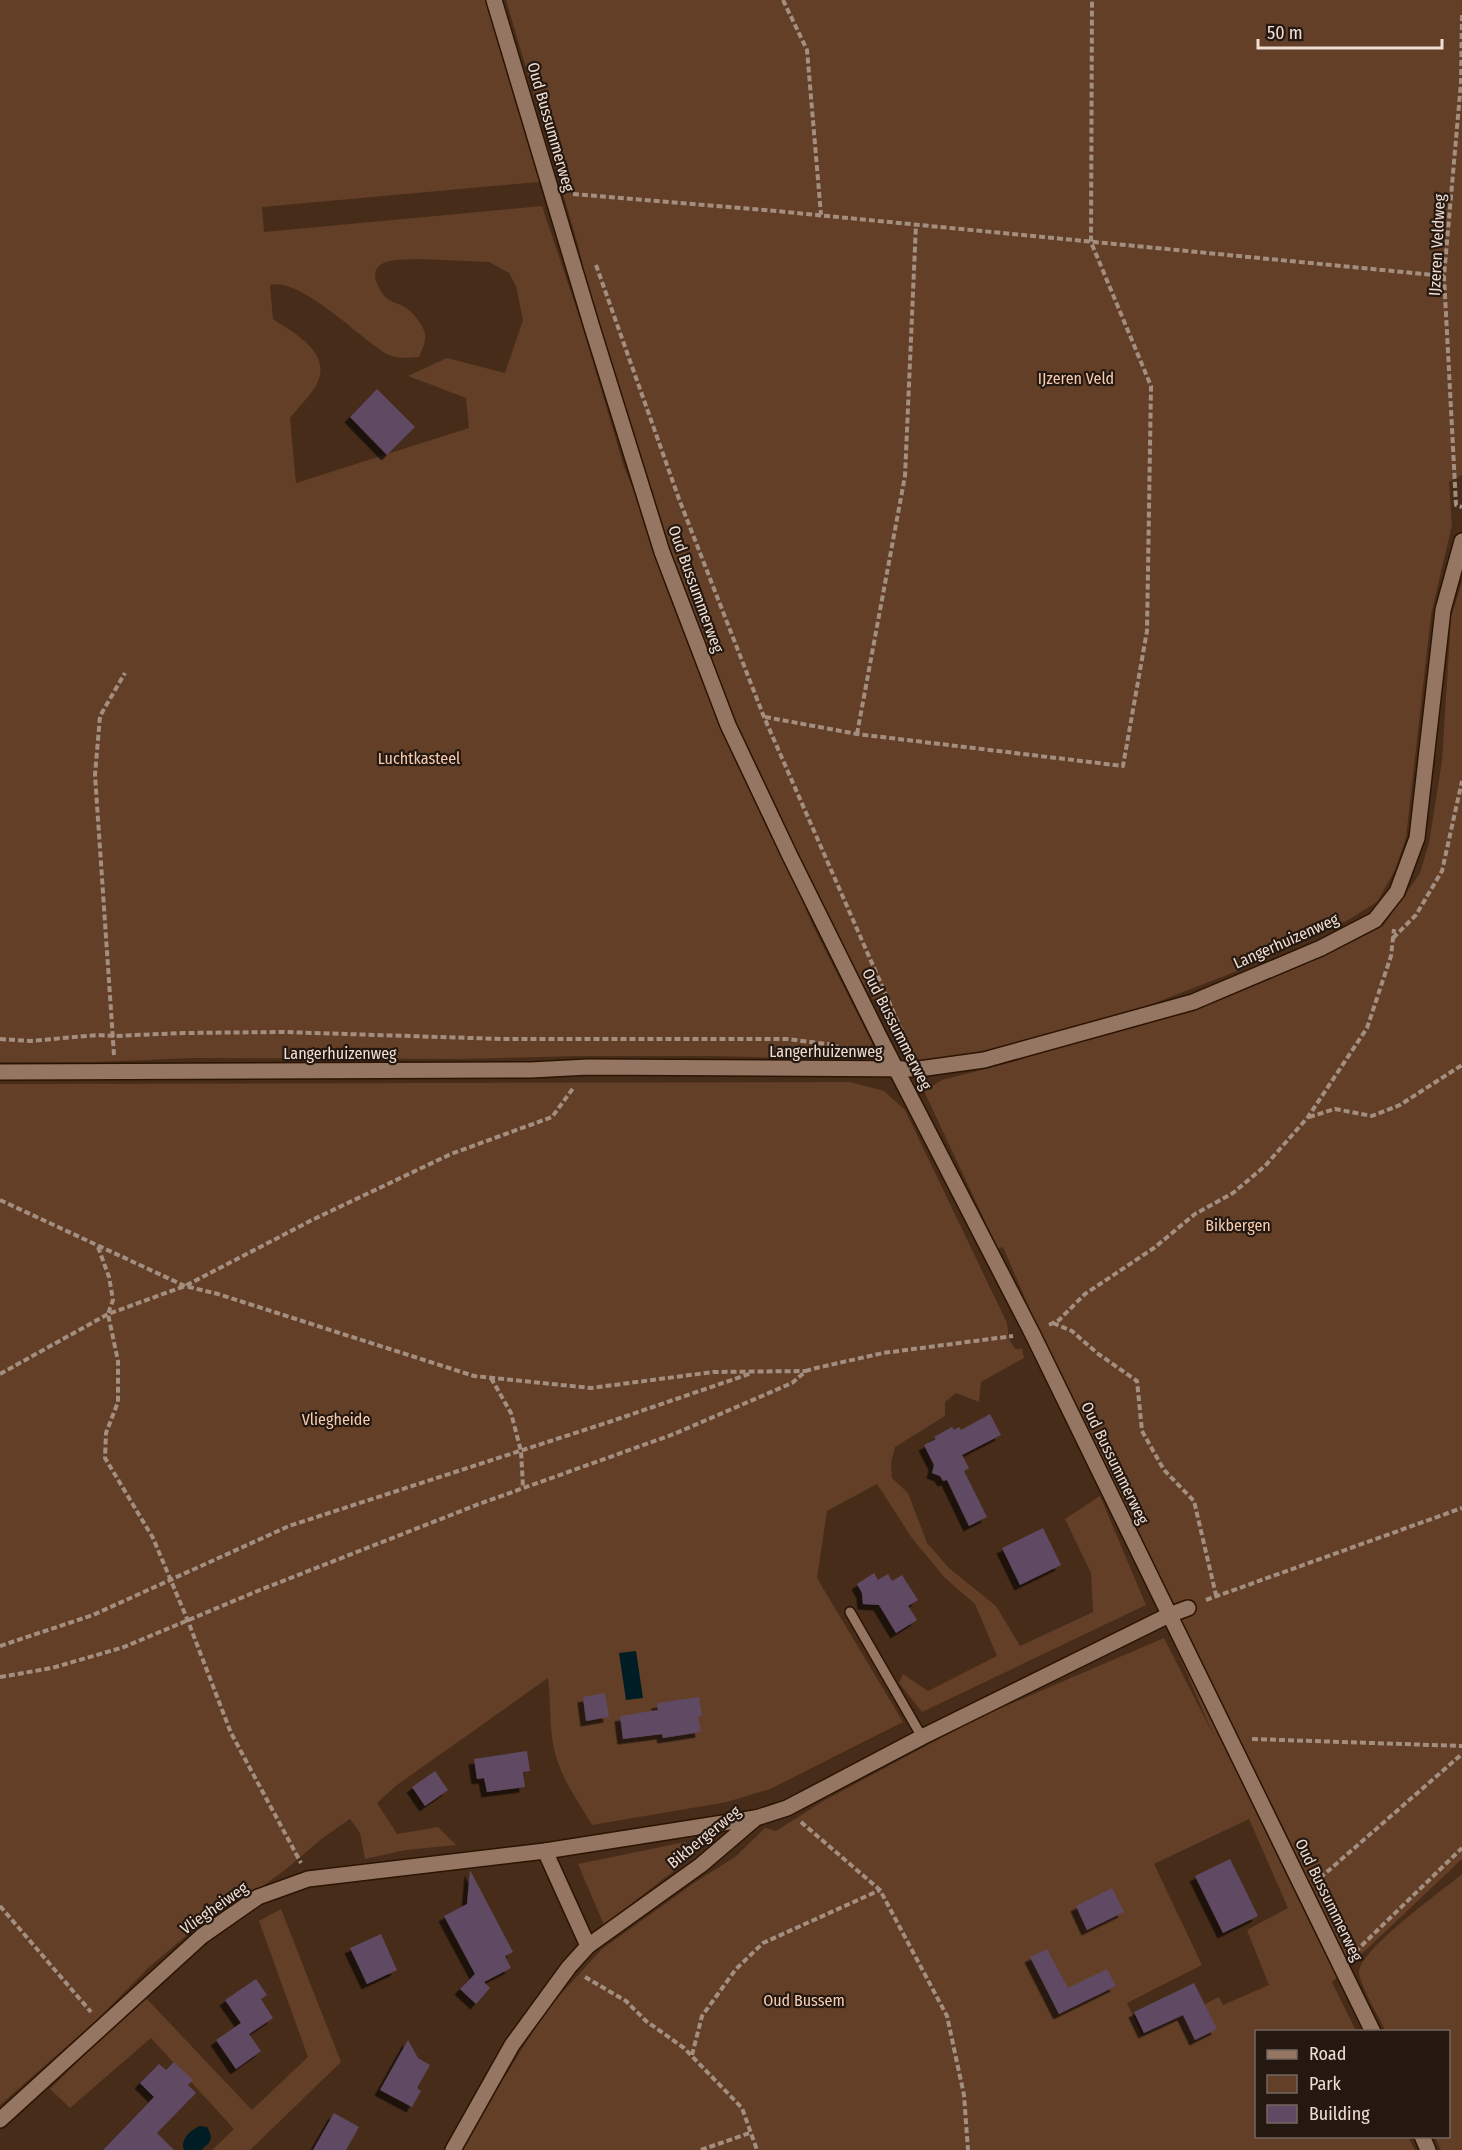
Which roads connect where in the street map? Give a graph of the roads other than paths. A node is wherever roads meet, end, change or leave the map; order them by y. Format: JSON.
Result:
{"nodes":[{"id":1,"x":494,"y":0,"type":"edge"},
{"id":2,"x":1462,"y":541,"type":"edge"},
{"id":3,"x":897,"y":1069,"type":"junction"},
{"id":4,"x":0,"y":1072,"type":"edge"},
{"id":5,"x":1188,"y":1608,"type":"road end"},
{"id":6,"x":850,"y":1612,"type":"dead end"},
{"id":7,"x":1168,"y":1615,"type":"junction"},
{"id":8,"x":922,"y":1737,"type":"junction"},
{"id":9,"x":756,"y":1818,"type":"junction"},
{"id":10,"x":545,"y":1851,"type":"junction"},
{"id":11,"x":588,"y":1946,"type":"junction"},
{"id":12,"x":1373,"y":2030,"type":"edge"},
{"id":13,"x":0,"y":2120,"type":"edge"},
{"id":14,"x":453,"y":2150,"type":"edge"}],
"edges":[{"from":1,"to":3,"type":"street","name":"Oud Bussummerweg"},
{"from":2,"to":3,"type":"street","name":"Langerhuizenweg"},
{"from":3,"to":4,"type":"street","name":"Langerhuizenweg"},
{"from":3,"to":7,"type":"street","name":"Oud Bussummerweg"},
{"from":5,"to":7,"type":"street","name":"Bikbergerweg"},
{"from":6,"to":8,"type":"lane"},
{"from":7,"to":8,"type":"street","name":"Bikbergerweg"},
{"from":7,"to":12,"type":"street","name":"Oud Bussummerweg"},
{"from":8,"to":9,"type":"street","name":"Bikbergerweg"},
{"from":9,"to":10,"type":"street","name":"Vliegheiweg"},
{"from":9,"to":11,"type":"street","name":"Bikbergerweg"},
{"from":10,"to":11,"type":"street"},
{"from":10,"to":13,"type":"street","name":"Vliegheiweg"},
{"from":11,"to":14,"type":"street","name":"Bikbergerweg"}]}
